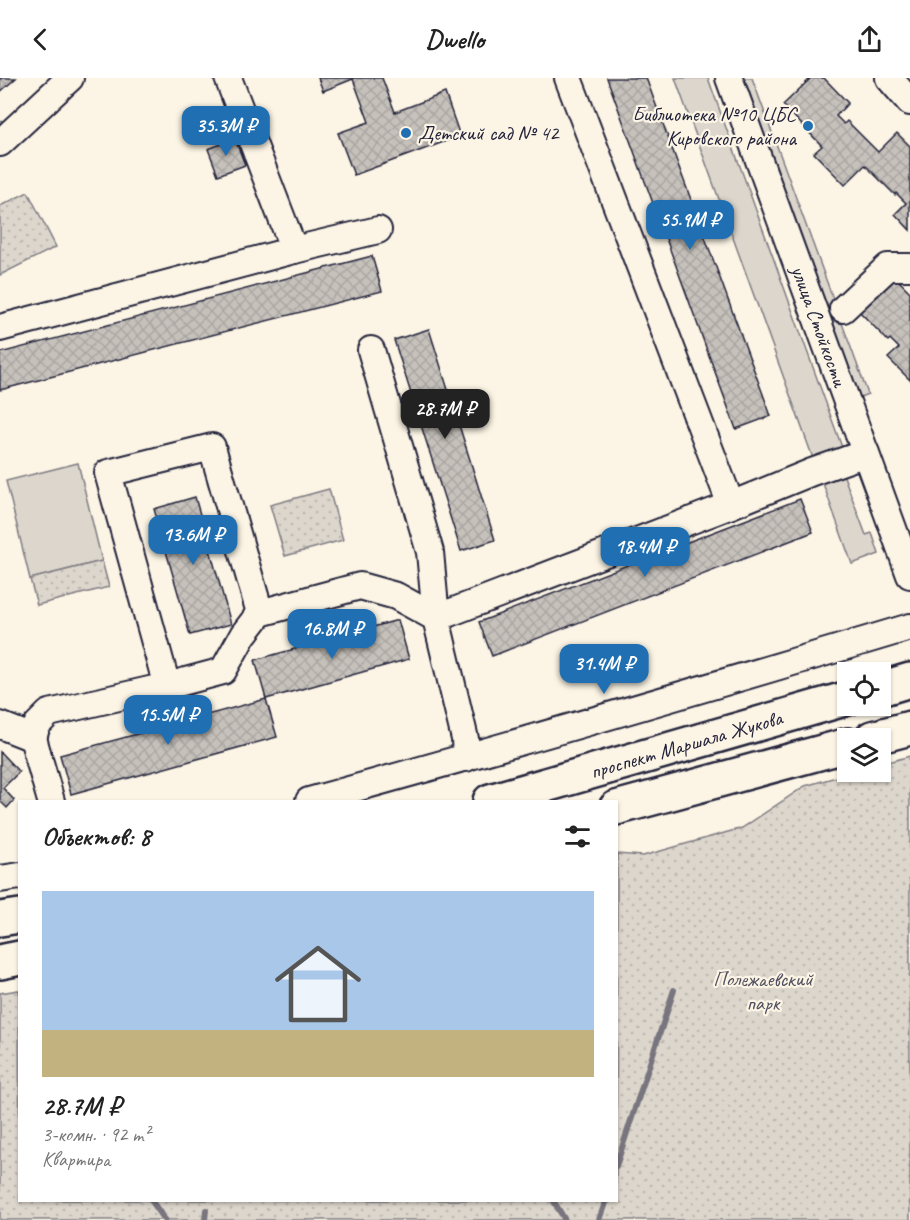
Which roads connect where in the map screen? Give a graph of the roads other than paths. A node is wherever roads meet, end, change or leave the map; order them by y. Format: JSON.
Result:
{"nodes":[{"id":1,"x":70,"y":78,"type":"edge"},
{"id":2,"x":228,"y":78,"type":"edge"},
{"id":3,"x":568,"y":78,"type":"edge"},
{"id":4,"x":729,"y":78,"type":"edge"},
{"id":5,"x":889,"y":78,"type":"edge"},
{"id":6,"x":910,"y":102,"type":"edge"},
{"id":7,"x":0,"y":143,"type":"edge"},
{"id":8,"x":378,"y":230,"type":"dead end"},
{"id":9,"x":294,"y":250,"type":"junction"},
{"id":10,"x":910,"y":267,"type":"edge"},
{"id":11,"x":843,"y":309,"type":"dead end"},
{"id":12,"x":0,"y":328,"type":"edge"},
{"id":13,"x":371,"y":350,"type":"dead end"},
{"id":14,"x":866,"y":453,"type":"junction"},
{"id":15,"x":731,"y":505,"type":"junction"},
{"id":16,"x":910,"y":575,"type":"edge"},
{"id":17,"x":261,"y":613,"type":"junction"},
{"id":18,"x":436,"y":618,"type":"junction"},
{"id":19,"x":910,"y":627,"type":"edge"},
{"id":20,"x":910,"y":681,"type":"edge"},
{"id":21,"x":167,"y":686,"type":"junction"},
{"id":22,"x":891,"y":686,"type":"edge"},
{"id":23,"x":837,"y":701,"type":"edge"},
{"id":24,"x":0,"y":725,"type":"edge"},
{"id":25,"x":910,"y":728,"type":"edge"},
{"id":26,"x":891,"y":733,"type":"edge"},
{"id":27,"x":33,"y":738,"type":"junction"},
{"id":28,"x":837,"y":748,"type":"edge"},
{"id":29,"x":466,"y":758,"type":"junction"},
{"id":30,"x":51,"y":800,"type":"edge"},
{"id":31,"x":313,"y":800,"type":"edge"},
{"id":32,"x":493,"y":800,"type":"edge"},
{"id":33,"x":618,"y":806,"type":"edge"},
{"id":34,"x":18,"y":876,"type":"edge"},
{"id":35,"x":0,"y":879,"type":"edge"},
{"id":36,"x":18,"y":916,"type":"edge"},
{"id":37,"x":0,"y":919,"type":"edge"},
{"id":38,"x":18,"y":958,"type":"edge"},
{"id":39,"x":0,"y":962,"type":"edge"}],
"edges":[{"from":1,"to":7,"type":"street"},
{"from":2,"to":9,"type":"street"},
{"from":3,"to":15,"type":"street"},
{"from":4,"to":14,"type":"street","name":"улица Стойкости"},
{"from":5,"to":6,"type":"street"},
{"from":8,"to":9,"type":"street"},
{"from":9,"to":12,"type":"street"},
{"from":10,"to":11,"type":"street"},
{"from":13,"to":18,"type":"street"},
{"from":14,"to":15,"type":"street"},
{"from":14,"to":16,"type":"street","name":"улица Стойкости"},
{"from":15,"to":18,"type":"street"},
{"from":17,"to":18,"type":"street"},
{"from":17,"to":21,"type":"street"},
{"from":17,"to":21,"type":"street"},
{"from":18,"to":29,"type":"street"},
{"from":19,"to":29,"type":"street"},
{"from":20,"to":22,"type":"main road"},
{"from":21,"to":27,"type":"street"},
{"from":23,"to":32,"type":"main road","name":"проспект Маршала Жукова"},
{"from":24,"to":27,"type":"street"},
{"from":25,"to":26,"type":"main road"},
{"from":27,"to":30,"type":"street"},
{"from":28,"to":33,"type":"main road","name":"проспект Маршала Жукова"},
{"from":29,"to":31,"type":"street"},
{"from":34,"to":35,"type":"street"},
{"from":36,"to":37,"type":"main road"},
{"from":38,"to":39,"type":"main road"}]}
